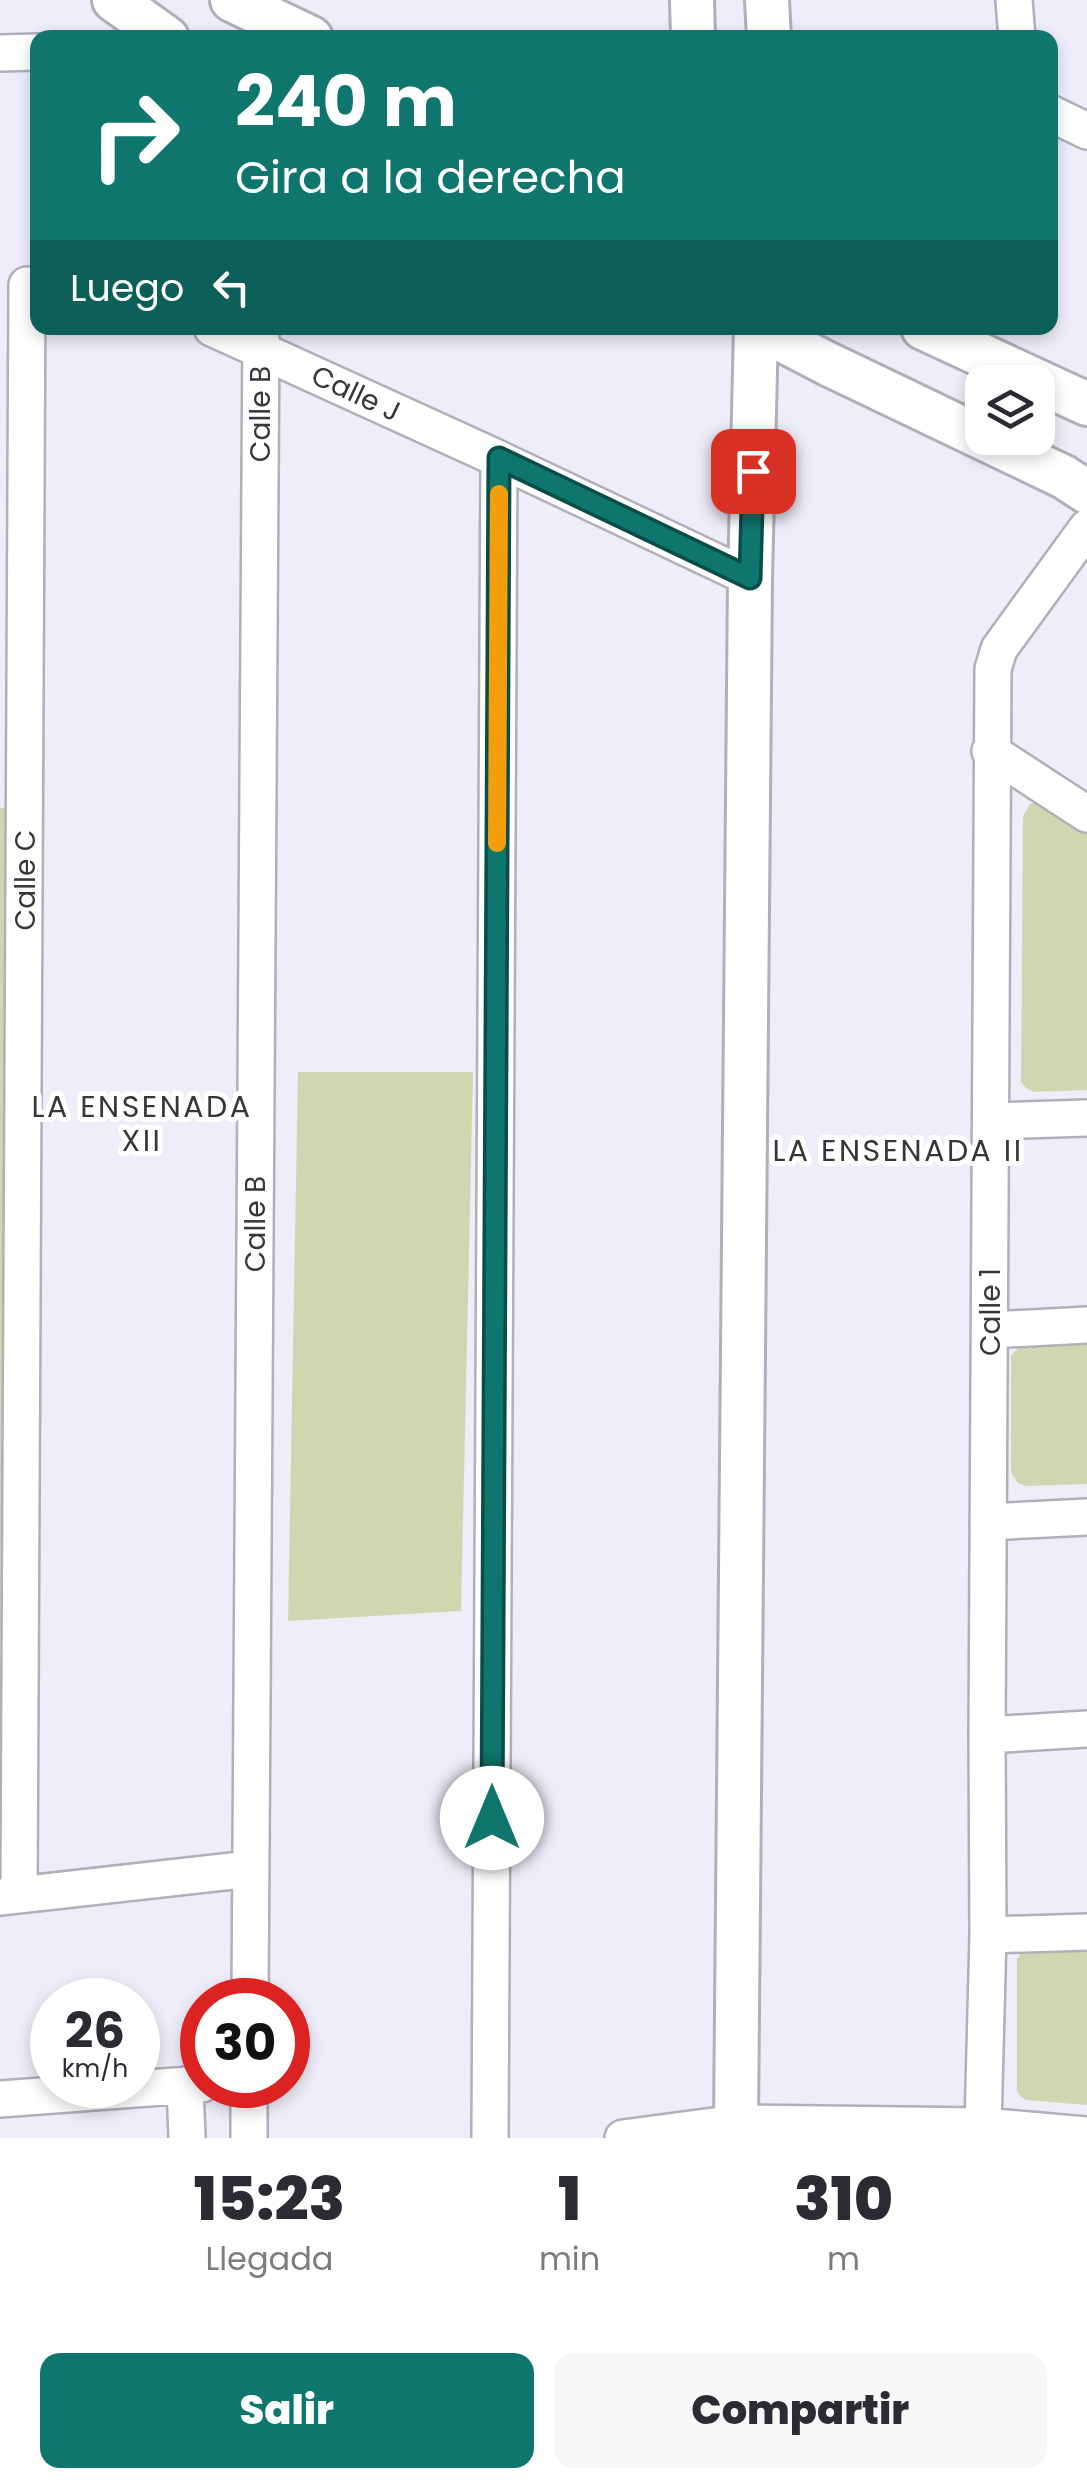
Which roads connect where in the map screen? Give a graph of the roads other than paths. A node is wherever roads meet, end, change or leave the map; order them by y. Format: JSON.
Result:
{"nodes":[{"id":1,"x":114,"y":0,"type":"edge"},
{"id":2,"x":232,"y":0,"type":"edge"},
{"id":3,"x":692,"y":0,"type":"edge"},
{"id":4,"x":767,"y":0,"type":"edge"},
{"id":5,"x":1014,"y":0,"type":"edge"},
{"id":6,"x":156,"y":30,"type":"edge"},
{"id":7,"x":294,"y":30,"type":"edge"},
{"id":8,"x":694,"y":30,"type":"edge"},
{"id":9,"x":769,"y":30,"type":"edge"},
{"id":10,"x":1016,"y":30,"type":"edge"},
{"id":11,"x":30,"y":52,"type":"edge"},
{"id":12,"x":0,"y":53,"type":"edge"},
{"id":13,"x":1058,"y":117,"type":"edge"},
{"id":14,"x":1087,"y":131,"type":"edge"},
{"id":15,"x":22,"y":286,"type":"edge"},
{"id":16,"x":758,"y":335,"type":"edge"},
{"id":17,"x":772,"y":335,"type":"edge"},
{"id":18,"x":938,"y":335,"type":"edge"},
{"id":19,"x":261,"y":338,"type":"edge"},
{"id":20,"x":1087,"y":404,"type":"edge"},
{"id":21,"x":499,"y":458,"type":"junction"},
{"id":22,"x":1087,"y":492,"type":"edge"},
{"id":23,"x":1087,"y":528,"type":"edge"},
{"id":24,"x":750,"y":578,"type":"junction"},
{"id":25,"x":990,"y":751,"type":"junction"},
{"id":26,"x":13,"y":768,"type":"edge"},
{"id":27,"x":1087,"y":814,"type":"edge"},
{"id":28,"x":1087,"y":1118,"type":"edge"},
{"id":29,"x":992,"y":1121,"type":"junction"},
{"id":30,"x":1087,"y":1325,"type":"edge"},
{"id":31,"x":990,"y":1330,"type":"junction"},
{"id":32,"x":1087,"y":1517,"type":"edge"},
{"id":33,"x":988,"y":1522,"type":"junction"},
{"id":34,"x":10,"y":1664,"type":"edge"},
{"id":35,"x":1087,"y":1728,"type":"edge"},
{"id":36,"x":987,"y":1734,"type":"junction"},
{"id":37,"x":250,"y":1869,"type":"junction"},
{"id":38,"x":9,"y":1896,"type":"edge"},
{"id":39,"x":1087,"y":1932,"type":"edge"},
{"id":40,"x":988,"y":1936,"type":"junction"},
{"id":41,"x":250,"y":1978,"type":"edge"},
{"id":42,"x":180,"y":2086,"type":"edge"},
{"id":43,"x":0,"y":2099,"type":"edge"},
{"id":44,"x":191,"y":2108,"type":"edge"},
{"id":45,"x":249,"y":2108,"type":"edge"},
{"id":46,"x":983,"y":2126,"type":"junction"},
{"id":47,"x":738,"y":2131,"type":"edge"},
{"id":48,"x":1087,"y":2136,"type":"edge"},
{"id":49,"x":187,"y":2138,"type":"edge"},
{"id":50,"x":249,"y":2138,"type":"edge"},
{"id":51,"x":490,"y":2138,"type":"edge"},
{"id":52,"x":624,"y":2138,"type":"edge"}],
"edges":[{"from":1,"to":6,"type":"street"},
{"from":2,"to":7,"type":"street"},
{"from":3,"to":8,"type":"street"},
{"from":4,"to":9,"type":"street"},
{"from":5,"to":10,"type":"street"},
{"from":11,"to":12,"type":"street"},
{"from":13,"to":14,"type":"street"},
{"from":15,"to":26,"type":"street","name":"Calle C"},
{"from":16,"to":24,"type":"street"},
{"from":17,"to":22,"type":"street"},
{"from":18,"to":20,"type":"street"},
{"from":19,"to":21,"type":"street","name":"Calle J"},
{"from":19,"to":37,"type":"street","name":"Calle B"},
{"from":21,"to":24,"type":"street","name":"Calle J"},
{"from":21,"to":51,"type":"street"},
{"from":23,"to":25,"type":"street","name":"Calle 1"},
{"from":24,"to":47,"type":"street"},
{"from":25,"to":27,"type":"street"},
{"from":25,"to":29,"type":"street","name":"Calle 1"},
{"from":26,"to":34,"type":"street","name":"Calle C"},
{"from":28,"to":29,"type":"street"},
{"from":29,"to":31,"type":"street","name":"Calle 1"},
{"from":30,"to":31,"type":"street"},
{"from":31,"to":33,"type":"street","name":"Calle 1"},
{"from":32,"to":33,"type":"street"},
{"from":33,"to":36,"type":"street","name":"Calle 1"},
{"from":34,"to":38,"type":"street","name":"Calle C"},
{"from":35,"to":36,"type":"street"},
{"from":36,"to":40,"type":"street","name":"Calle 1"},
{"from":37,"to":38,"type":"street"},
{"from":37,"to":41,"type":"street","name":"Calle B"},
{"from":39,"to":40,"type":"street"},
{"from":40,"to":46,"type":"street","name":"Calle 1"},
{"from":42,"to":43,"type":"street"},
{"from":44,"to":49,"type":"street"},
{"from":45,"to":50,"type":"street"},
{"from":46,"to":47,"type":"street"},
{"from":46,"to":48,"type":"street"},
{"from":47,"to":52,"type":"street"}]}
